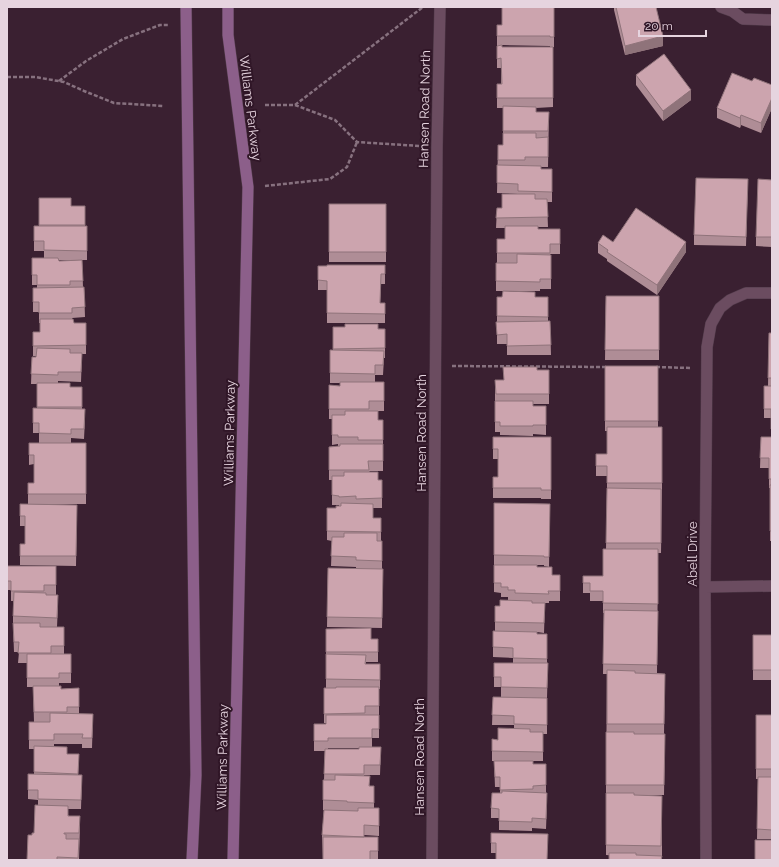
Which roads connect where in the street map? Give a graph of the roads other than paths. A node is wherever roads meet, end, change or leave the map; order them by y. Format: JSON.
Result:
{"nodes":[{"id":1,"x":186,"y":7,"type":"edge"},
{"id":2,"x":228,"y":7,"type":"edge"},
{"id":3,"x":440,"y":7,"type":"edge"},
{"id":4,"x":721,"y":7,"type":"edge"},
{"id":5,"x":772,"y":20,"type":"edge"},
{"id":6,"x":772,"y":293,"type":"edge"},
{"id":7,"x":705,"y":586,"type":"junction"},
{"id":8,"x":772,"y":586,"type":"edge"},
{"id":9,"x":192,"y":860,"type":"edge"},
{"id":10,"x":233,"y":860,"type":"edge"},
{"id":11,"x":432,"y":860,"type":"edge"},
{"id":12,"x":706,"y":860,"type":"edge"}],
"edges":[{"from":1,"to":9,"type":"main road","name":"Williams Parkway"},
{"from":2,"to":10,"type":"main road","name":"Williams Parkway"},
{"from":3,"to":11,"type":"street","name":"Hansen Road North"},
{"from":4,"to":5,"type":"street"},
{"from":6,"to":7,"type":"street","name":"Abell Drive"},
{"from":7,"to":8,"type":"street"},
{"from":7,"to":12,"type":"street","name":"Abell Drive"}]}
